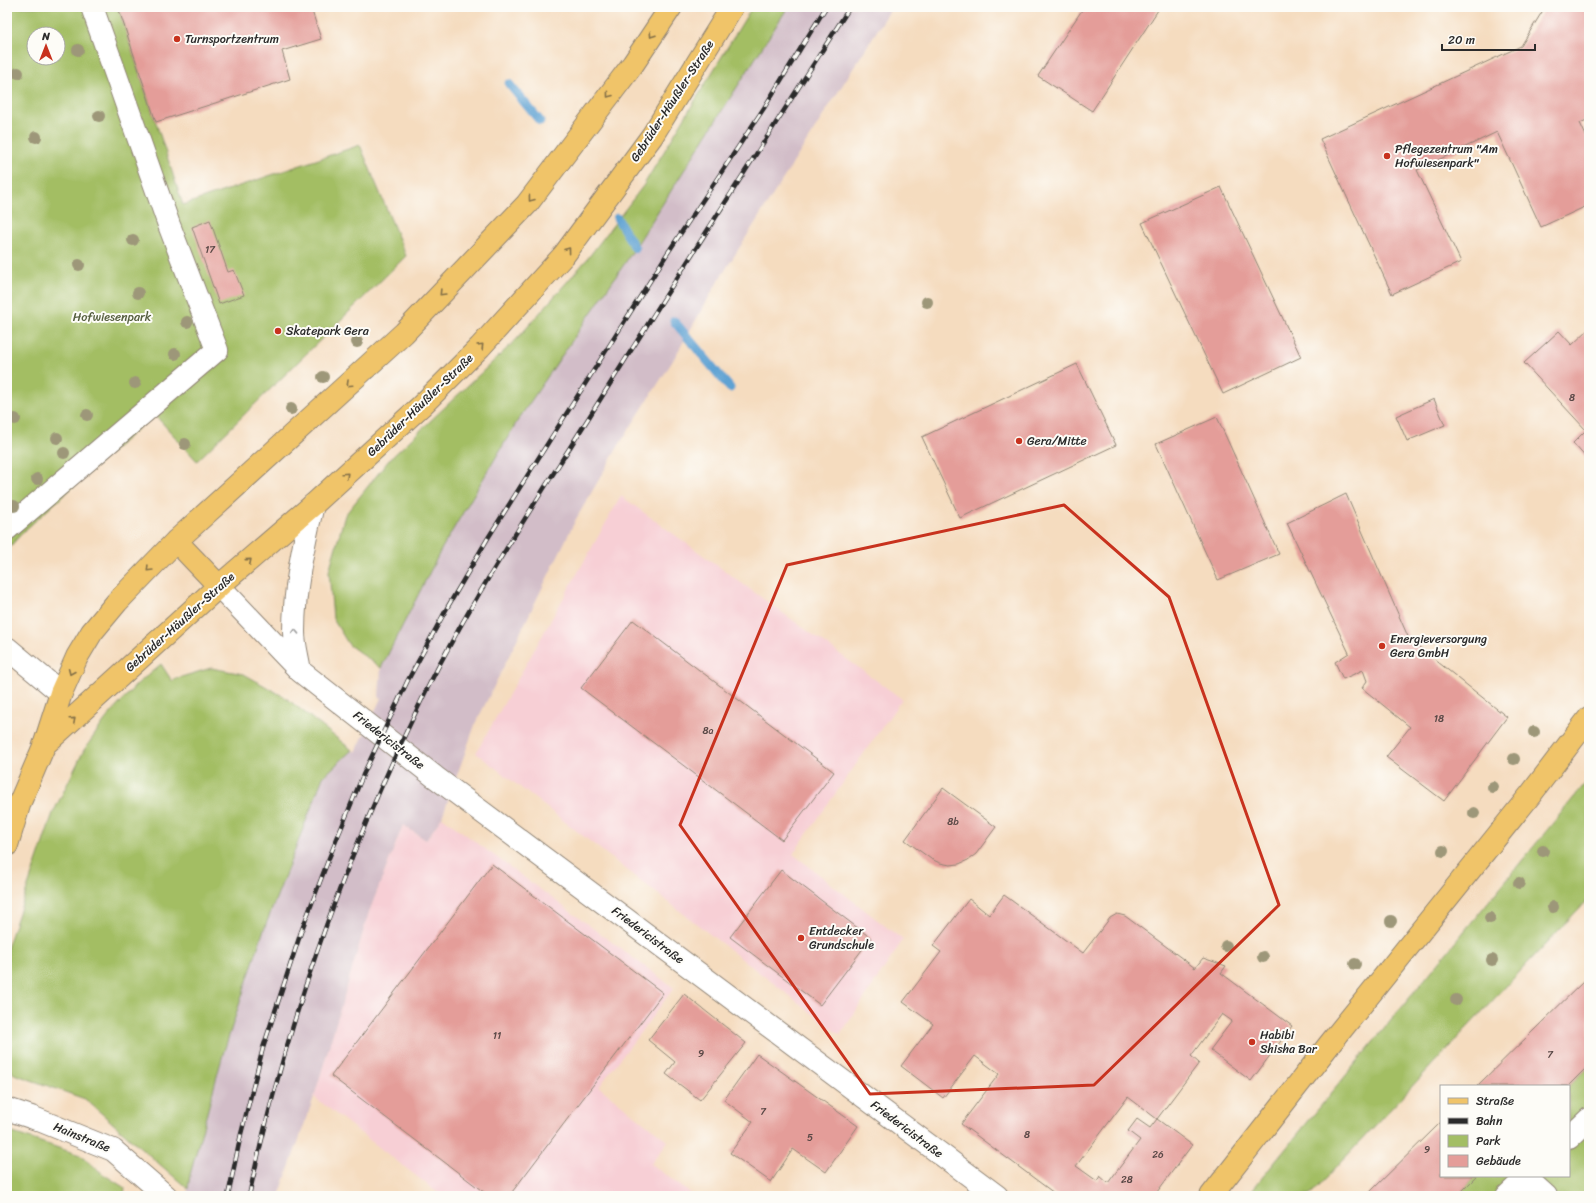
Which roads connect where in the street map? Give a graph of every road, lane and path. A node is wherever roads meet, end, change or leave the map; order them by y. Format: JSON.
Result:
{"nodes":[{"id":1,"x":92,"y":7,"type":"edge"},
{"id":2,"x":671,"y":7,"type":"edge"},
{"id":3,"x":732,"y":7,"type":"edge"},
{"id":4,"x":313,"y":505,"type":"junction"},
{"id":5,"x":9,"y":523,"type":"edge"},
{"id":6,"x":176,"y":541,"type":"junction"},
{"id":7,"x":219,"y":586,"type":"junction"},
{"id":8,"x":7,"y":648,"type":"edge"},
{"id":9,"x":300,"y":671,"type":"junction"},
{"id":10,"x":61,"y":693,"type":"junction"},
{"id":11,"x":1589,"y":718,"type":"edge"},
{"id":12,"x":44,"y":746,"type":"junction"},
{"id":13,"x":7,"y":845,"type":"edge"},
{"id":14,"x":7,"y":1109,"type":"edge"},
{"id":15,"x":1589,"y":1119,"type":"edge"},
{"id":16,"x":1570,"y":1137,"type":"edge"},
{"id":17,"x":1527,"y":1177,"type":"edge"},
{"id":18,"x":166,"y":1196,"type":"edge"},
{"id":19,"x":997,"y":1196,"type":"edge"},
{"id":20,"x":1211,"y":1196,"type":"edge"},
{"id":21,"x":1507,"y":1196,"type":"edge"},
{"id":22,"x":1546,"y":1196,"type":"edge"}],
"edges":[{"from":1,"to":5,"type":"street"},
{"from":2,"to":6,"type":"main road","name":"Gebrüder-Häußler-Straße","one_way":true},
{"from":4,"to":3,"type":"main road","name":"Gebrüder-Häußler-Straße","one_way":true},
{"from":7,"to":4,"type":"main road","name":"Gebrüder-Häußler-Straße","one_way":true},
{"from":9,"to":4,"type":"street","one_way":true},
{"from":6,"to":7,"type":"main road"},
{"from":6,"to":10,"type":"main road","name":"Gebrüder-Häußler-Straße","one_way":true},
{"from":7,"to":9,"type":"street","name":"Friedericistraße"},
{"from":12,"to":7,"type":"main road","name":"Gebrüder-Häußler-Straße","one_way":true},
{"from":8,"to":10,"type":"street"},
{"from":9,"to":19,"type":"street","name":"Friedericistraße"},
{"from":10,"to":12,"type":"main road","name":"Gebrüder-Häußler-Straße"},
{"from":11,"to":20,"type":"main road"},
{"from":12,"to":13,"type":"main road","name":"Gebrüder-Häußler-Straße"},
{"from":14,"to":18,"type":"street","name":"Hainstraße"},
{"from":15,"to":16,"type":"street"},
{"from":17,"to":21,"type":"street"},
{"from":17,"to":22,"type":"street"}]}
